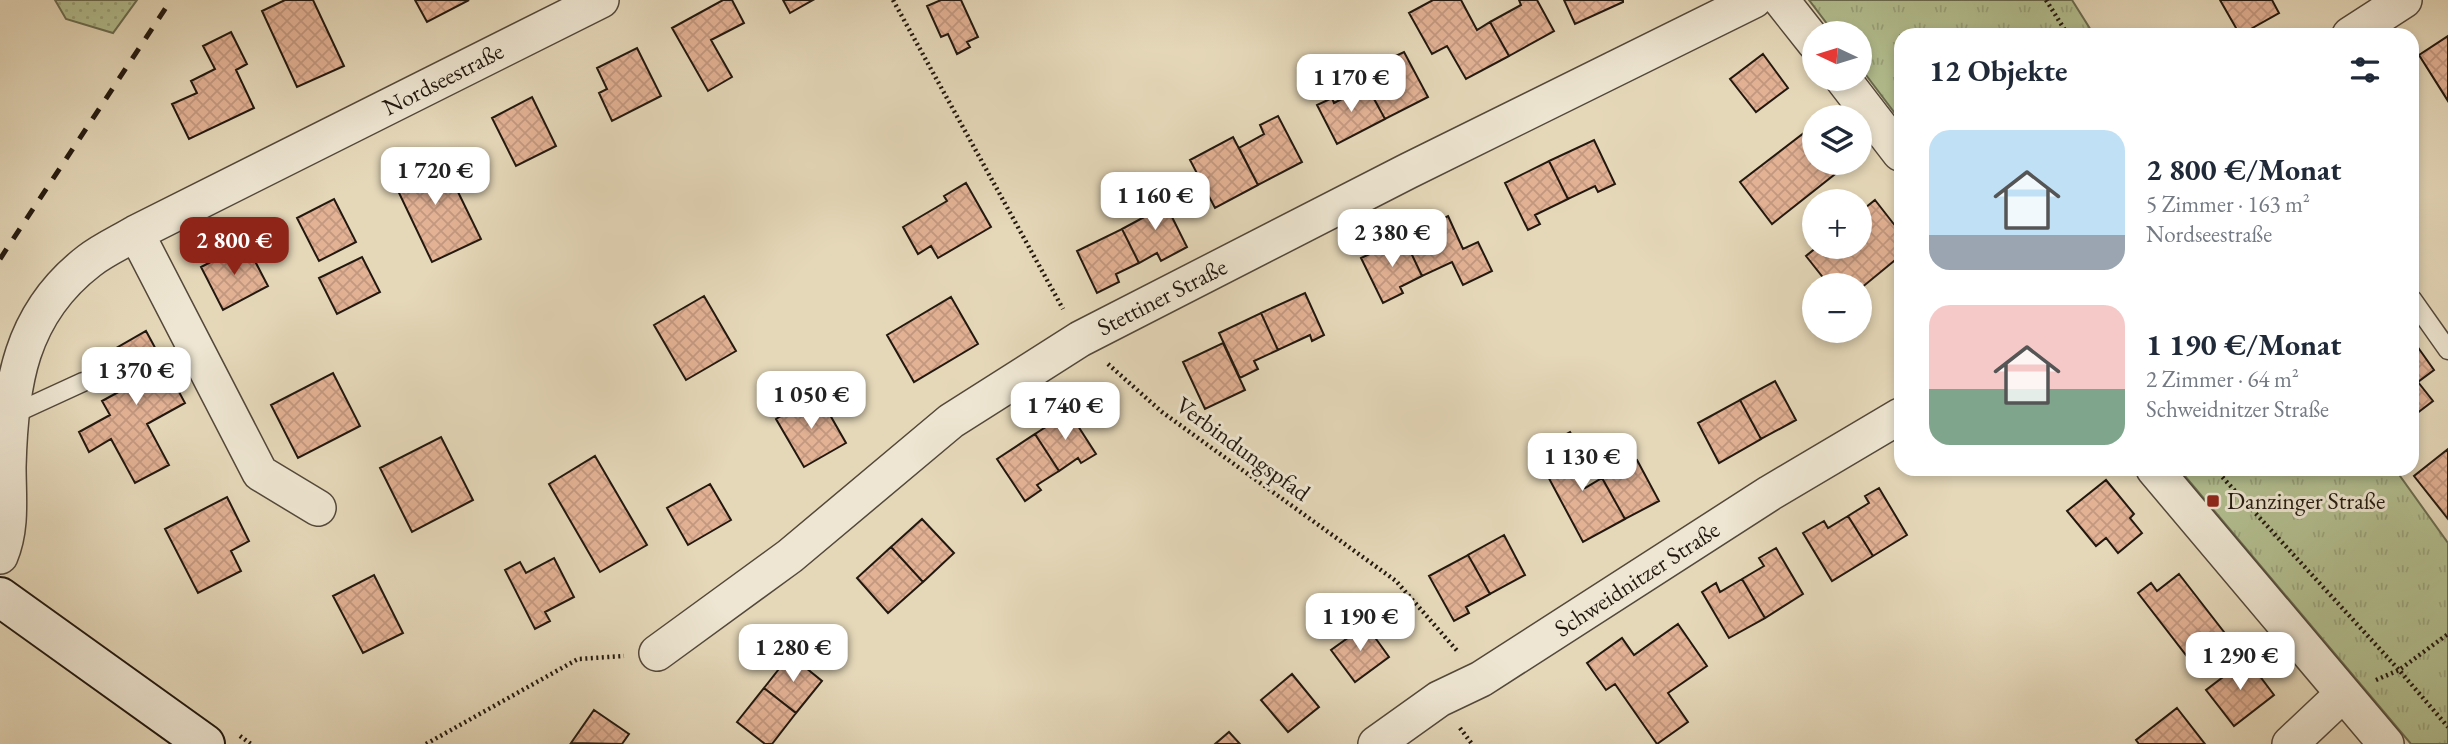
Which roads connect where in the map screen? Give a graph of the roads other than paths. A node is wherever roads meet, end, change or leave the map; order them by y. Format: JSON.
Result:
{"nodes":[{"id":1,"x":601,"y":0,"type":"edge"},
{"id":2,"x":1754,"y":0,"type":"edge"},
{"id":3,"x":1781,"y":0,"type":"edge"},
{"id":4,"x":2404,"y":0,"type":"edge"},
{"id":5,"x":1802,"y":27,"type":"edge"},
{"id":6,"x":2361,"y":28,"type":"edge"},
{"id":7,"x":1852,"y":91,"type":"edge"},
{"id":8,"x":1894,"y":145,"type":"edge"},
{"id":9,"x":136,"y":233,"type":"junction"},
{"id":10,"x":2419,"y":309,"type":"edge"},
{"id":11,"x":2448,"y":350,"type":"edge"},
{"id":12,"x":83,"y":382,"type":"dead end"},
{"id":13,"x":9,"y":416,"type":"junction"},
{"id":14,"x":1894,"y":420,"type":"edge"},
{"id":15,"x":2160,"y":476,"type":"edge"},
{"id":16,"x":318,"y":508,"type":"dead end"},
{"id":17,"x":0,"y":556,"type":"edge"},
{"id":18,"x":0,"y":597,"type":"edge"},
{"id":19,"x":657,"y":653,"type":"road end"},
{"id":20,"x":2343,"y":694,"type":"junction"},
{"id":21,"x":205,"y":744,"type":"edge"},
{"id":22,"x":1376,"y":744,"type":"edge"},
{"id":23,"x":2290,"y":744,"type":"edge"},
{"id":24,"x":2386,"y":744,"type":"edge"}],
"edges":[{"from":1,"to":9,"type":"street","name":"Nordseestraße"},
{"from":2,"to":19,"type":"street","name":"Stettiner Straße"},
{"from":3,"to":5,"type":"street"},
{"from":4,"to":6,"type":"street"},
{"from":7,"to":8,"type":"street"},
{"from":9,"to":13,"type":"street","name":"Nordseestraße"},
{"from":9,"to":16,"type":"street"},
{"from":10,"to":11,"type":"lane"},
{"from":12,"to":13,"type":"lane"},
{"from":13,"to":17,"type":"street","name":"Nordseestraße"},
{"from":14,"to":22,"type":"street","name":"Schweidnitzer Straße"},
{"from":15,"to":20,"type":"street"},
{"from":18,"to":21,"type":"main road"},
{"from":20,"to":23,"type":"street"},
{"from":20,"to":24,"type":"street"}]}
